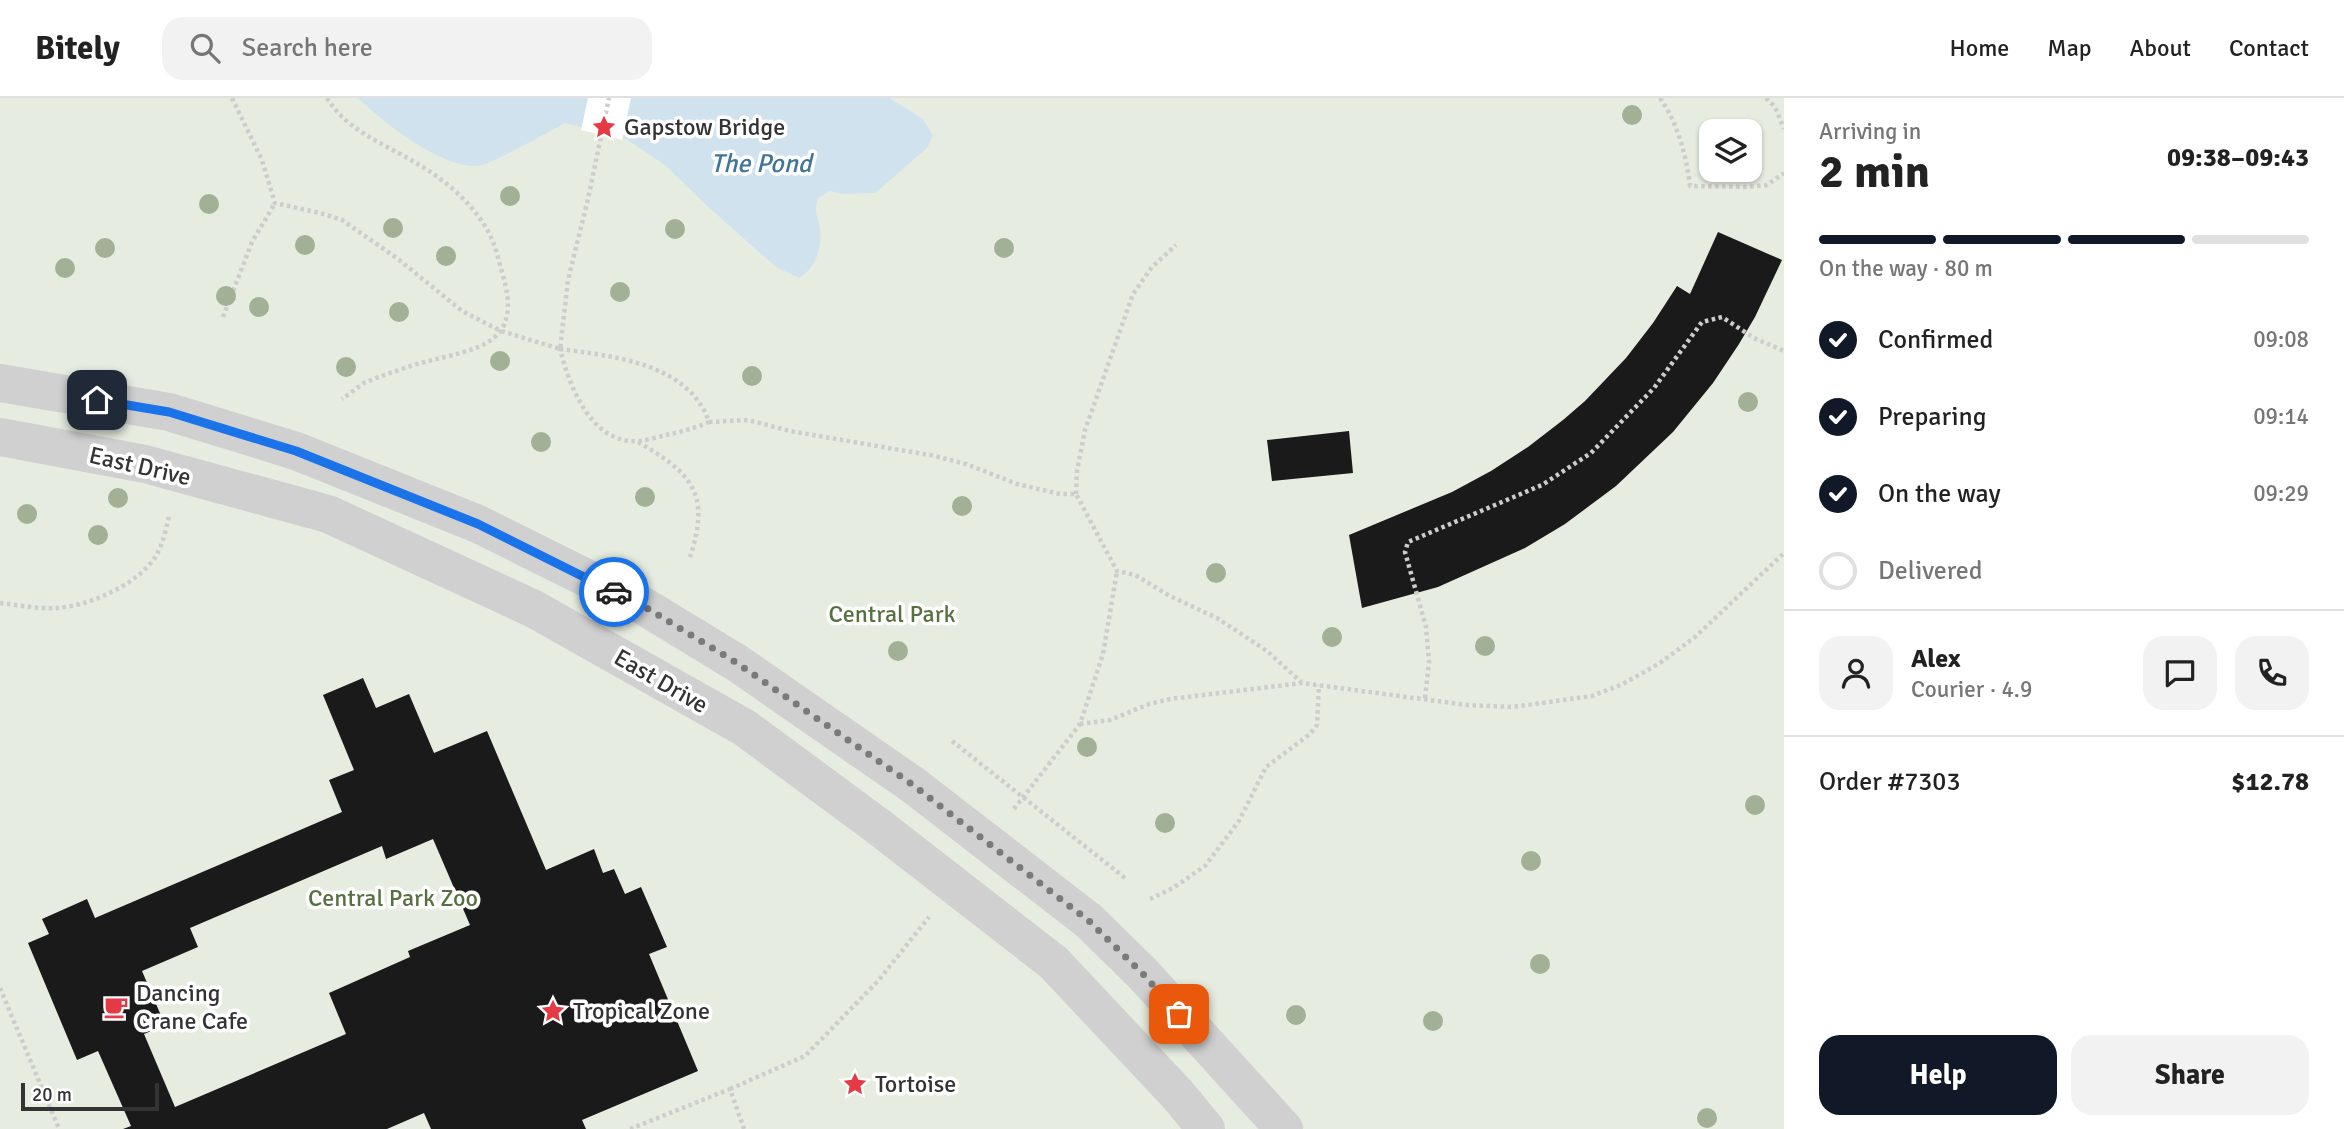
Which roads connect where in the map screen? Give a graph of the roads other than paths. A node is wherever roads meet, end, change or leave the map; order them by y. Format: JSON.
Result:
{"nodes":[{"id":1,"x":0,"y":383,"type":"edge"},
{"id":2,"x":0,"y":437,"type":"edge"},
{"id":3,"x":1206,"y":1129,"type":"edge"},
{"id":4,"x":1284,"y":1129,"type":"edge"}],
"edges":[{"from":1,"to":4,"type":"street","bridge":true},
{"from":2,"to":3,"type":"street","name":"East Drive","bridge":true}]}
